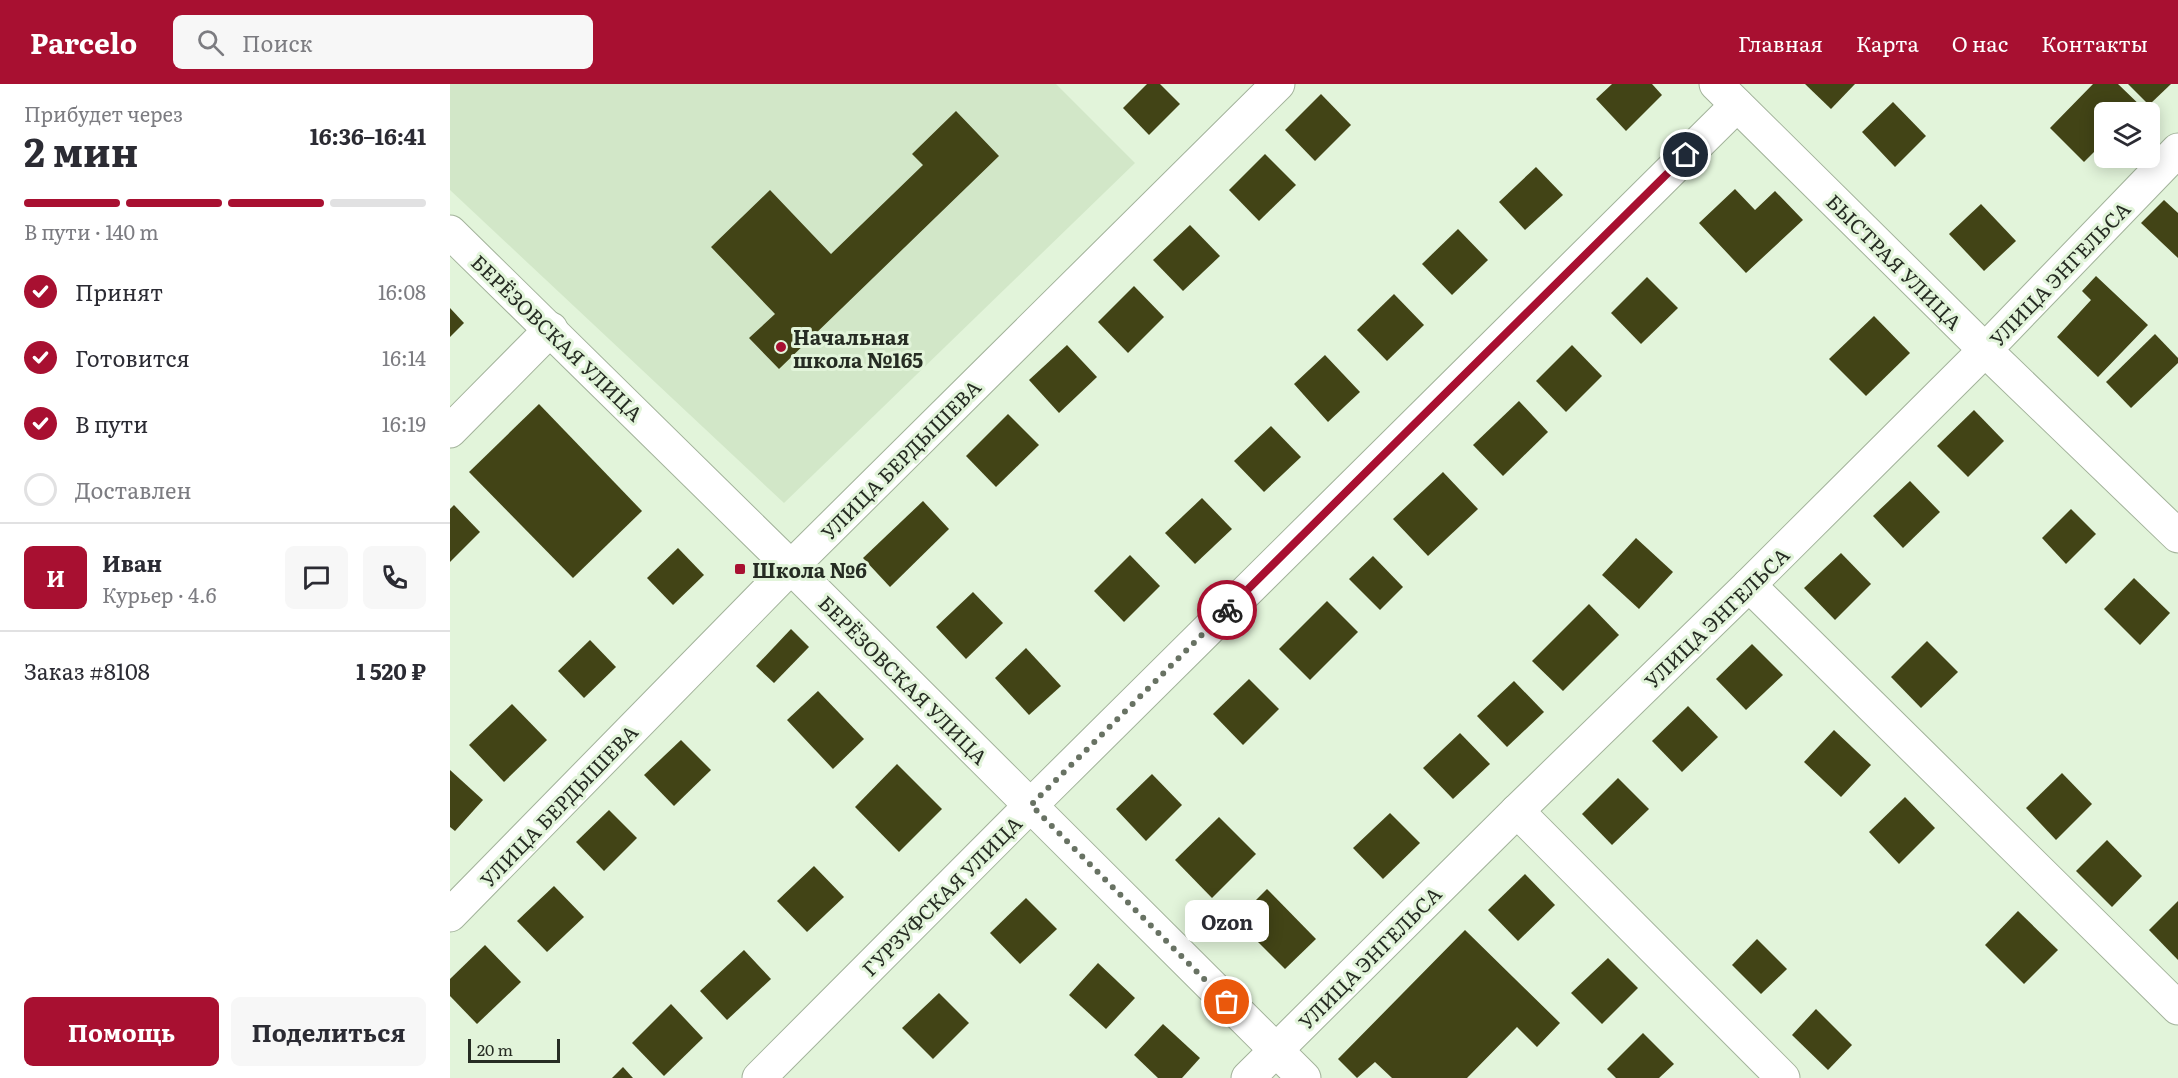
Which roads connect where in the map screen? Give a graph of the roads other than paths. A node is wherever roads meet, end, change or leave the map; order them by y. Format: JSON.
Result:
{"nodes":[{"id":1,"x":1278,"y":84,"type":"edge"},
{"id":2,"x":1726,"y":94,"type":"edge"},
{"id":3,"x":2178,"y":150,"type":"edge"},
{"id":4,"x":450,"y":232,"type":"edge"},
{"id":5,"x":550,"y":330,"type":"junction"},
{"id":6,"x":1985,"y":350,"type":"junction"},
{"id":7,"x":450,"y":431,"type":"edge"},
{"id":8,"x":2178,"y":536,"type":"edge"},
{"id":9,"x":791,"y":567,"type":"junction"},
{"id":10,"x":1749,"y":585,"type":"junction"},
{"id":11,"x":1031,"y":805,"type":"junction"},
{"id":12,"x":1517,"y":811,"type":"junction"},
{"id":13,"x":450,"y":915,"type":"edge"},
{"id":14,"x":2178,"y":1008,"type":"edge"},
{"id":15,"x":1276,"y":1051,"type":"junction"},
{"id":16,"x":759,"y":1078,"type":"edge"},
{"id":17,"x":1248,"y":1078,"type":"edge"},
{"id":18,"x":1304,"y":1078,"type":"edge"},
{"id":19,"x":1783,"y":1078,"type":"edge"}],
"edges":[{"from":1,"to":9,"type":"street","name":"УЛИЦА БЕРДЫШЕВА"},
{"from":2,"to":6,"type":"street","name":"БЫСТРАЯ УЛИЦА"},
{"from":2,"to":11,"type":"street","name":"ГУРЗУФСКАЯ УЛИЦА"},
{"from":3,"to":6,"type":"street","name":"УЛИЦА ЭНГЕЛЬСА"},
{"from":4,"to":5,"type":"street","name":"БЕРЁЗОВСКАЯ УЛИЦА"},
{"from":5,"to":7,"type":"street"},
{"from":5,"to":9,"type":"street","name":"БЕРЁЗОВСКАЯ УЛИЦА"},
{"from":6,"to":8,"type":"street","name":"БЫСТРАЯ УЛИЦА"},
{"from":6,"to":10,"type":"street","name":"УЛИЦА ЭНГЕЛЬСА"},
{"from":9,"to":11,"type":"street","name":"БЕРЁЗОВСКАЯ УЛИЦА"},
{"from":9,"to":13,"type":"street","name":"УЛИЦА БЕРДЫШЕВА"},
{"from":10,"to":12,"type":"street","name":"УЛИЦА ЭНГЕЛЬСА"},
{"from":10,"to":14,"type":"street"},
{"from":11,"to":15,"type":"street","name":"БЕРЁЗОВСКАЯ УЛИЦА"},
{"from":11,"to":16,"type":"street","name":"ГУРЗУФСКАЯ УЛИЦА"},
{"from":12,"to":15,"type":"street","name":"УЛИЦА ЭНГЕЛЬСА"},
{"from":12,"to":19,"type":"street"},
{"from":15,"to":17,"type":"street","name":"УЛИЦА ЭНГЕЛЬСА"},
{"from":15,"to":18,"type":"street","name":"БЕРЁЗОВСКАЯ УЛИЦА"}]}
